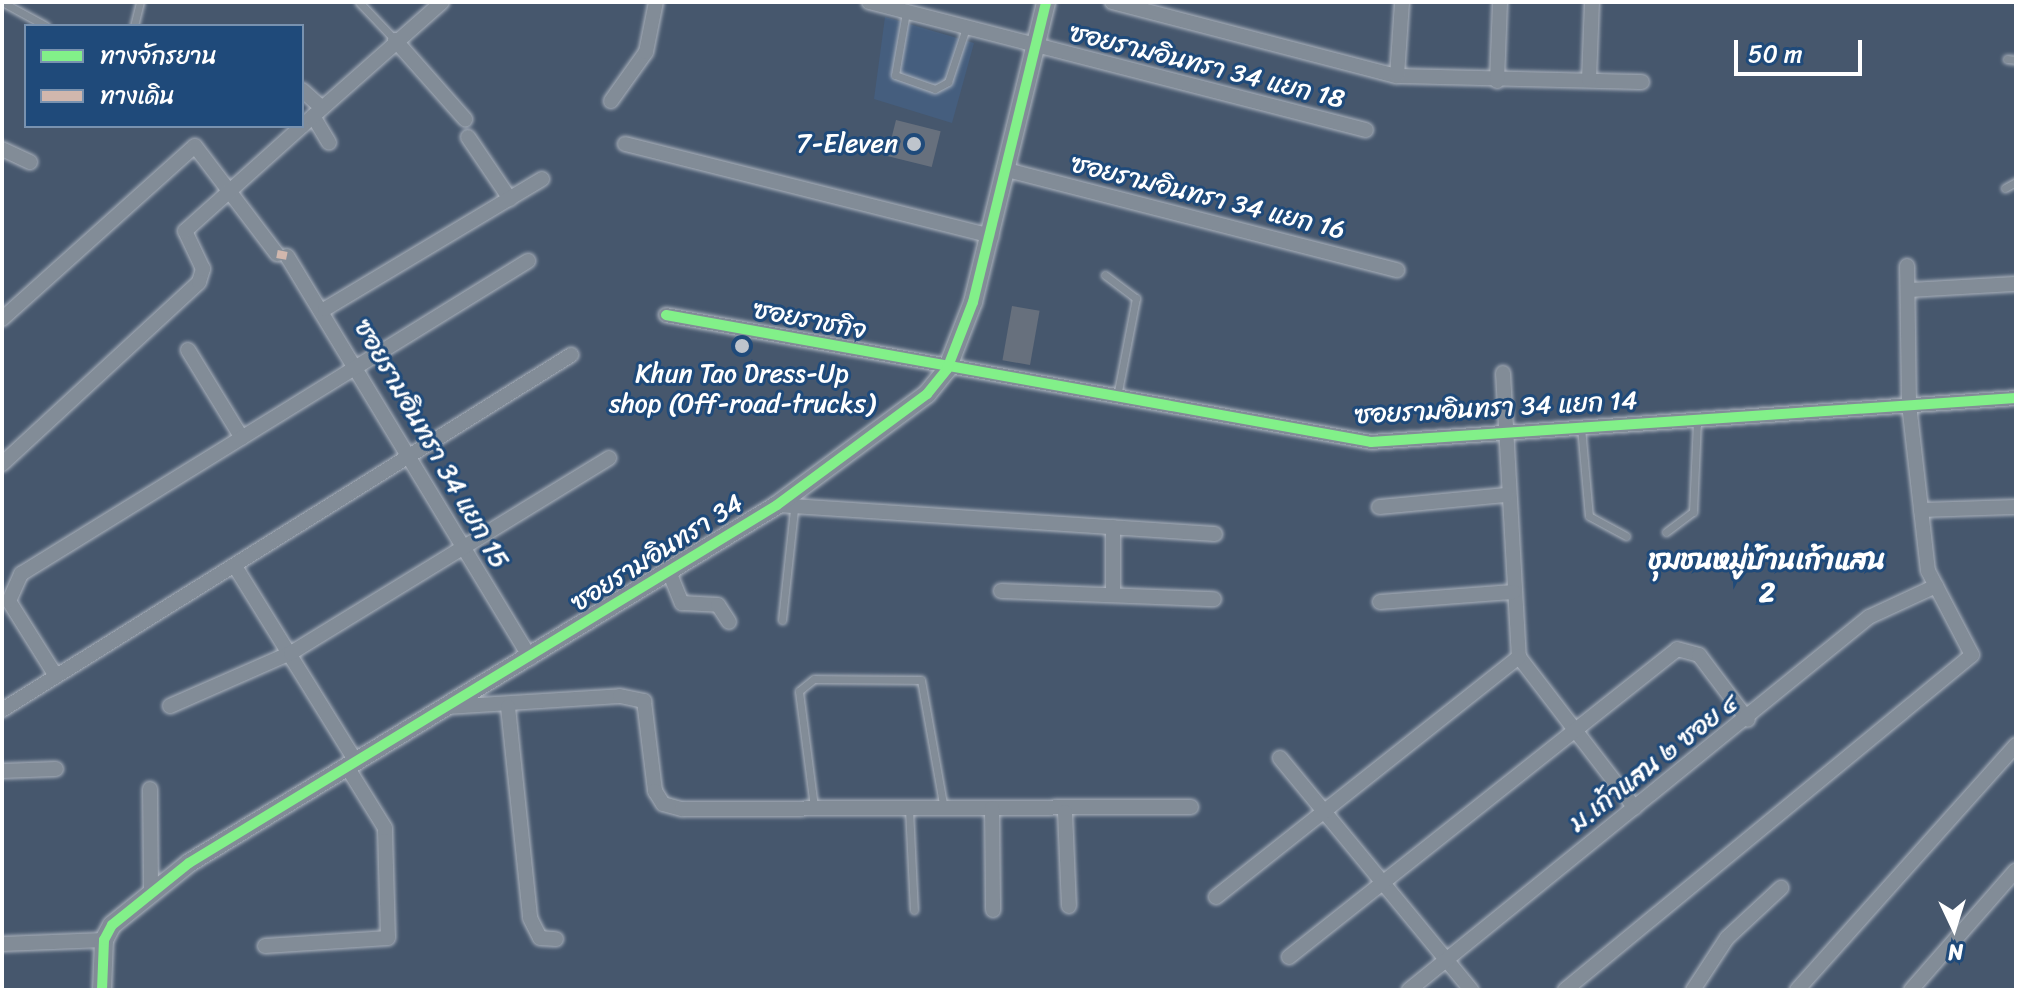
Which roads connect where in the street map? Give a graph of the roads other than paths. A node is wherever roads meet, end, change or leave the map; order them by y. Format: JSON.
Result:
{"nodes":[{"id":1,"x":2,"y":2,"type":"edge"},
{"id":2,"x":140,"y":2,"type":"edge"},
{"id":3,"x":359,"y":2,"type":"edge"},
{"id":4,"x":442,"y":2,"type":"edge"},
{"id":5,"x":656,"y":2,"type":"edge"},
{"id":6,"x":869,"y":2,"type":"edge"},
{"id":7,"x":1046,"y":2,"type":"edge"},
{"id":8,"x":1112,"y":2,"type":"edge"},
{"id":9,"x":1402,"y":2,"type":"edge"},
{"id":10,"x":1500,"y":2,"type":"edge"},
{"id":11,"x":1592,"y":2,"type":"edge"},
{"id":12,"x":906,"y":12,"type":"junction"},
{"id":13,"x":42,"y":24,"type":"edge"},
{"id":14,"x":134,"y":24,"type":"edge"},
{"id":15,"x":966,"y":28,"type":"junction"},
{"id":16,"x":395,"y":40,"type":"junction"},
{"id":17,"x":1036,"y":48,"type":"junction"},
{"id":18,"x":1397,"y":76,"type":"junction"},
{"id":19,"x":1589,"y":80,"type":"junction"},
{"id":20,"x":1497,"y":81,"type":"junction"},
{"id":21,"x":1642,"y":82,"type":"dead end"},
{"id":22,"x":304,"y":97,"type":"edge"},
{"id":23,"x":611,"y":101,"type":"dead end"},
{"id":24,"x":310,"y":119,"type":"edge"},
{"id":25,"x":465,"y":119,"type":"dead end"},
{"id":26,"x":300,"y":128,"type":"edge"},
{"id":27,"x":1366,"y":130,"type":"dead end"},
{"id":28,"x":468,"y":137,"type":"dead end"},
{"id":29,"x":329,"y":143,"type":"dead end"},
{"id":30,"x":625,"y":144,"type":"dead end"},
{"id":31,"x":2,"y":149,"type":"edge"},
{"id":32,"x":30,"y":162,"type":"dead end"},
{"id":33,"x":1007,"y":170,"type":"junction"},
{"id":34,"x":542,"y":179,"type":"dead end"},
{"id":35,"x":2016,"y":182,"type":"edge"},
{"id":36,"x":2005,"y":188,"type":"dead end"},
{"id":37,"x":230,"y":189,"type":"junction"},
{"id":38,"x":510,"y":199,"type":"junction"},
{"id":39,"x":992,"y":236,"type":"junction"},
{"id":40,"x":528,"y":261,"type":"dead end"},
{"id":41,"x":1907,"y":266,"type":"dead end"},
{"id":42,"x":1397,"y":270,"type":"dead end"},
{"id":43,"x":1105,"y":275,"type":"dead end"},
{"id":44,"x":2016,"y":284,"type":"edge"},
{"id":45,"x":1908,"y":290,"type":"junction"},
{"id":46,"x":325,"y":309,"type":"junction"},
{"id":47,"x":666,"y":315,"type":"dead end"},
{"id":48,"x":2,"y":319,"type":"edge"},
{"id":49,"x":188,"y":350,"type":"dead end"},
{"id":50,"x":571,"y":355,"type":"dead end"},
{"id":51,"x":357,"y":367,"type":"junction"},
{"id":52,"x":947,"y":369,"type":"junction"},
{"id":53,"x":1503,"y":373,"type":"dead end"},
{"id":54,"x":2016,"y":398,"type":"edge"},
{"id":55,"x":1117,"y":399,"type":"junction"},
{"id":56,"x":1909,"y":404,"type":"junction"},
{"id":57,"x":1697,"y":418,"type":"junction"},
{"id":58,"x":1581,"y":427,"type":"junction"},
{"id":59,"x":1505,"y":431,"type":"junction"},
{"id":60,"x":242,"y":438,"type":"junction"},
{"id":61,"x":609,"y":458,"type":"dead end"},
{"id":62,"x":411,"y":460,"type":"junction"},
{"id":63,"x":2,"y":464,"type":"edge"},
{"id":64,"x":1506,"y":495,"type":"junction"},
{"id":65,"x":786,"y":507,"type":"junction"},
{"id":66,"x":1379,"y":507,"type":"dead end"},
{"id":67,"x":2016,"y":507,"type":"edge"},
{"id":68,"x":1921,"y":510,"type":"junction"},
{"id":69,"x":1113,"y":527,"type":"junction"},
{"id":70,"x":1666,"y":532,"type":"dead end"},
{"id":71,"x":1215,"y":534,"type":"dead end"},
{"id":72,"x":1626,"y":536,"type":"dead end"},
{"id":73,"x":464,"y":549,"type":"junction"},
{"id":74,"x":236,"y":568,"type":"junction"},
{"id":75,"x":668,"y":569,"type":"junction"},
{"id":76,"x":1936,"y":586,"type":"junction"},
{"id":77,"x":1001,"y":591,"type":"dead end"},
{"id":78,"x":1514,"y":592,"type":"junction"},
{"id":79,"x":1113,"y":594,"type":"junction"},
{"id":80,"x":1214,"y":599,"type":"dead end"},
{"id":81,"x":1380,"y":602,"type":"dead end"},
{"id":82,"x":782,"y":620,"type":"dead end"},
{"id":83,"x":729,"y":622,"type":"dead end"},
{"id":84,"x":291,"y":653,"type":"junction"},
{"id":85,"x":1519,"y":657,"type":"junction"},
{"id":86,"x":530,"y":658,"type":"junction"},
{"id":87,"x":56,"y":676,"type":"junction"},
{"id":88,"x":170,"y":706,"type":"dead end"},
{"id":89,"x":447,"y":707,"type":"junction"},
{"id":90,"x":508,"y":707,"type":"junction"},
{"id":91,"x":2,"y":710,"type":"edge"},
{"id":92,"x":1748,"y":720,"type":"junction"},
{"id":93,"x":1573,"y":730,"type":"junction"},
{"id":94,"x":2016,"y":745,"type":"edge"},
{"id":95,"x":1280,"y":758,"type":"dead end"},
{"id":96,"x":351,"y":762,"type":"junction"},
{"id":97,"x":56,"y":769,"type":"dead end"},
{"id":98,"x":2,"y":771,"type":"edge"},
{"id":99,"x":150,"y":789,"type":"dead end"},
{"id":100,"x":909,"y":804,"type":"junction"},
{"id":101,"x":943,"y":804,"type":"junction"},
{"id":102,"x":814,"y":807,"type":"junction"},
{"id":103,"x":1191,"y":807,"type":"dead end"},
{"id":104,"x":992,"y":808,"type":"junction"},
{"id":105,"x":1635,"y":808,"type":"junction"},
{"id":106,"x":1322,"y":811,"type":"junction"},
{"id":107,"x":1065,"y":812,"type":"junction"},
{"id":108,"x":2016,"y":870,"type":"edge"},
{"id":109,"x":1383,"y":887,"type":"junction"},
{"id":110,"x":1781,"y":888,"type":"dead end"},
{"id":111,"x":151,"y":891,"type":"junction"},
{"id":112,"x":1216,"y":897,"type":"dead end"},
{"id":113,"x":1069,"y":906,"type":"dead end"},
{"id":114,"x":914,"y":910,"type":"dead end"},
{"id":115,"x":993,"y":910,"type":"dead end"},
{"id":116,"x":556,"y":939,"type":"dead end"},
{"id":117,"x":104,"y":940,"type":"junction"},
{"id":118,"x":2,"y":944,"type":"edge"},
{"id":119,"x":265,"y":946,"type":"dead end"},
{"id":120,"x":1289,"y":957,"type":"dead end"},
{"id":121,"x":1446,"y":960,"type":"junction"},
{"id":122,"x":102,"y":990,"type":"edge"},
{"id":123,"x":1409,"y":990,"type":"edge"},
{"id":124,"x":1471,"y":990,"type":"edge"},
{"id":125,"x":1565,"y":990,"type":"edge"},
{"id":126,"x":1693,"y":990,"type":"edge"},
{"id":127,"x":1797,"y":990,"type":"edge"},
{"id":128,"x":1911,"y":990,"type":"edge"}],
"edges":[{"from":1,"to":13,"type":"lane"},
{"from":2,"to":14,"type":"lane"},
{"from":3,"to":16,"type":"lane"},
{"from":4,"to":16,"type":"street"},
{"from":5,"to":23,"type":"street"},
{"from":6,"to":12,"type":"street","name":"ซอยรามอินทรา 34 แยก 18"},
{"from":7,"to":17,"type":"street","name":"ซอยรามอินทรา 34"},
{"from":8,"to":18,"type":"street"},
{"from":9,"to":18,"type":"street"},
{"from":10,"to":20,"type":"street"},
{"from":11,"to":19,"type":"street"},
{"from":12,"to":15,"type":"street","name":"ซอยรามอินทรา 34 แยก 18"},
{"from":12,"to":15,"type":"lane"},
{"from":15,"to":17,"type":"street","name":"ซอยรามอินทรา 34 แยก 18"},
{"from":16,"to":24,"type":"street"},
{"from":16,"to":25,"type":"street"},
{"from":17,"to":27,"type":"street","name":"ซอยรามอินทรา 34 แยก 18"},
{"from":17,"to":33,"type":"street","name":"ซอยรามอินทรา 34"},
{"from":18,"to":20,"type":"street"},
{"from":19,"to":20,"type":"street"},
{"from":19,"to":21,"type":"street"},
{"from":22,"to":24,"type":"street"},
{"from":24,"to":29,"type":"street"},
{"from":26,"to":37,"type":"street"},
{"from":28,"to":38,"type":"street"},
{"from":30,"to":39,"type":"street"},
{"from":31,"to":32,"type":"street"},
{"from":33,"to":39,"type":"street","name":"ซอยรามอินทรา 34"},
{"from":33,"to":42,"type":"street","name":"ซอยรามอินทรา 34 แยก 16"},
{"from":34,"to":38,"type":"street"},
{"from":35,"to":36,"type":"lane"},
{"from":37,"to":46,"type":"street","name":"ซอยรามอินทรา 34 แยก 15"},
{"from":37,"to":48,"type":"street","name":"ซอยรามอินทรา 34 แยก 15"},
{"from":37,"to":63,"type":"street"},
{"from":38,"to":46,"type":"street"},
{"from":39,"to":52,"type":"street","name":"ซอยรามอินทรา 34"},
{"from":40,"to":51,"type":"street"},
{"from":41,"to":45,"type":"street"},
{"from":43,"to":55,"type":"lane"},
{"from":44,"to":45,"type":"street"},
{"from":45,"to":56,"type":"street"},
{"from":46,"to":51,"type":"street","name":"ซอยรามอินทรา 34 แยก 15"},
{"from":47,"to":52,"type":"street","name":"ซอยราชกิจ"},
{"from":49,"to":60,"type":"street"},
{"from":50,"to":62,"type":"street"},
{"from":51,"to":60,"type":"street"},
{"from":51,"to":62,"type":"street","name":"ซอยรามอินทรา 34 แยก 15"},
{"from":52,"to":55,"type":"street","name":"ซอยรามอินทรา 34 แยก 14"},
{"from":52,"to":65,"type":"street","name":"ซอยรามอินทรา 34"},
{"from":53,"to":59,"type":"street"},
{"from":54,"to":56,"type":"street","name":"ซอยรามอินทรา 34 แยก 14"},
{"from":55,"to":59,"type":"street","name":"ซอยรามอินทรา 34 แยก 14"},
{"from":56,"to":57,"type":"street","name":"ซอยรามอินทรา 34 แยก 14"},
{"from":56,"to":68,"type":"street"},
{"from":57,"to":58,"type":"street","name":"ซอยรามอินทรา 34 แยก 14"},
{"from":57,"to":70,"type":"lane"},
{"from":58,"to":59,"type":"street","name":"ซอยรามอินทรา 34 แยก 14"},
{"from":58,"to":72,"type":"lane"},
{"from":59,"to":64,"type":"street"},
{"from":60,"to":87,"type":"street"},
{"from":61,"to":73,"type":"street"},
{"from":62,"to":73,"type":"street","name":"ซอยรามอินทรา 34 แยก 15"},
{"from":62,"to":74,"type":"street"},
{"from":64,"to":66,"type":"street"},
{"from":64,"to":78,"type":"street"},
{"from":65,"to":69,"type":"street"},
{"from":65,"to":75,"type":"street","name":"ซอยรามอินทรา 34"},
{"from":65,"to":82,"type":"lane"},
{"from":67,"to":68,"type":"street"},
{"from":68,"to":76,"type":"street"},
{"from":69,"to":71,"type":"street"},
{"from":69,"to":79,"type":"street"},
{"from":73,"to":84,"type":"street"},
{"from":73,"to":86,"type":"street","name":"ซอยรามอินทรา 34 แยก 15"},
{"from":74,"to":84,"type":"street"},
{"from":74,"to":87,"type":"street"},
{"from":75,"to":83,"type":"street"},
{"from":75,"to":86,"type":"street","name":"ซอยรามอินทรา 34"},
{"from":76,"to":92,"type":"street","name":"ม.เก้าแสน ๒ ซอย ๔"},
{"from":76,"to":125,"type":"street"},
{"from":77,"to":79,"type":"street"},
{"from":78,"to":81,"type":"street"},
{"from":78,"to":85,"type":"street"},
{"from":79,"to":80,"type":"street"},
{"from":84,"to":88,"type":"street"},
{"from":84,"to":96,"type":"street"},
{"from":85,"to":93,"type":"street"},
{"from":85,"to":106,"type":"street"},
{"from":86,"to":89,"type":"street","name":"ซอยรามอินทรา 34"},
{"from":87,"to":91,"type":"street"},
{"from":89,"to":90,"type":"street"},
{"from":89,"to":96,"type":"street","name":"ซอยรามอินทรา 34"},
{"from":90,"to":102,"type":"street"},
{"from":90,"to":116,"type":"street"},
{"from":92,"to":93,"type":"street"},
{"from":92,"to":105,"type":"street","name":"ม.เก้าแสน ๒ ซอย ๔"},
{"from":93,"to":105,"type":"street"},
{"from":93,"to":109,"type":"street"},
{"from":94,"to":127,"type":"street"},
{"from":95,"to":106,"type":"street"},
{"from":96,"to":111,"type":"street","name":"ซอยรามอินทรา 34"},
{"from":96,"to":119,"type":"street"},
{"from":97,"to":98,"type":"street"},
{"from":99,"to":111,"type":"street"},
{"from":100,"to":101,"type":"street"},
{"from":100,"to":102,"type":"street"},
{"from":100,"to":114,"type":"lane"},
{"from":101,"to":102,"type":"lane"},
{"from":101,"to":104,"type":"street"},
{"from":103,"to":107,"type":"street"},
{"from":104,"to":107,"type":"street"},
{"from":104,"to":115,"type":"street"},
{"from":105,"to":121,"type":"street","name":"ม.เก้าแสน ๒ ซอย ๔"},
{"from":106,"to":109,"type":"street"},
{"from":106,"to":112,"type":"street"},
{"from":107,"to":113,"type":"street"},
{"from":108,"to":128,"type":"street"},
{"from":109,"to":120,"type":"street"},
{"from":109,"to":121,"type":"street"},
{"from":110,"to":126,"type":"street"},
{"from":111,"to":117,"type":"street","name":"ซอยรามอินทรา 34"},
{"from":117,"to":118,"type":"street"},
{"from":117,"to":122,"type":"street"},
{"from":121,"to":123,"type":"street","name":"ม.เก้าแสน ๒ ซอย ๔"},
{"from":121,"to":124,"type":"street"}]}
